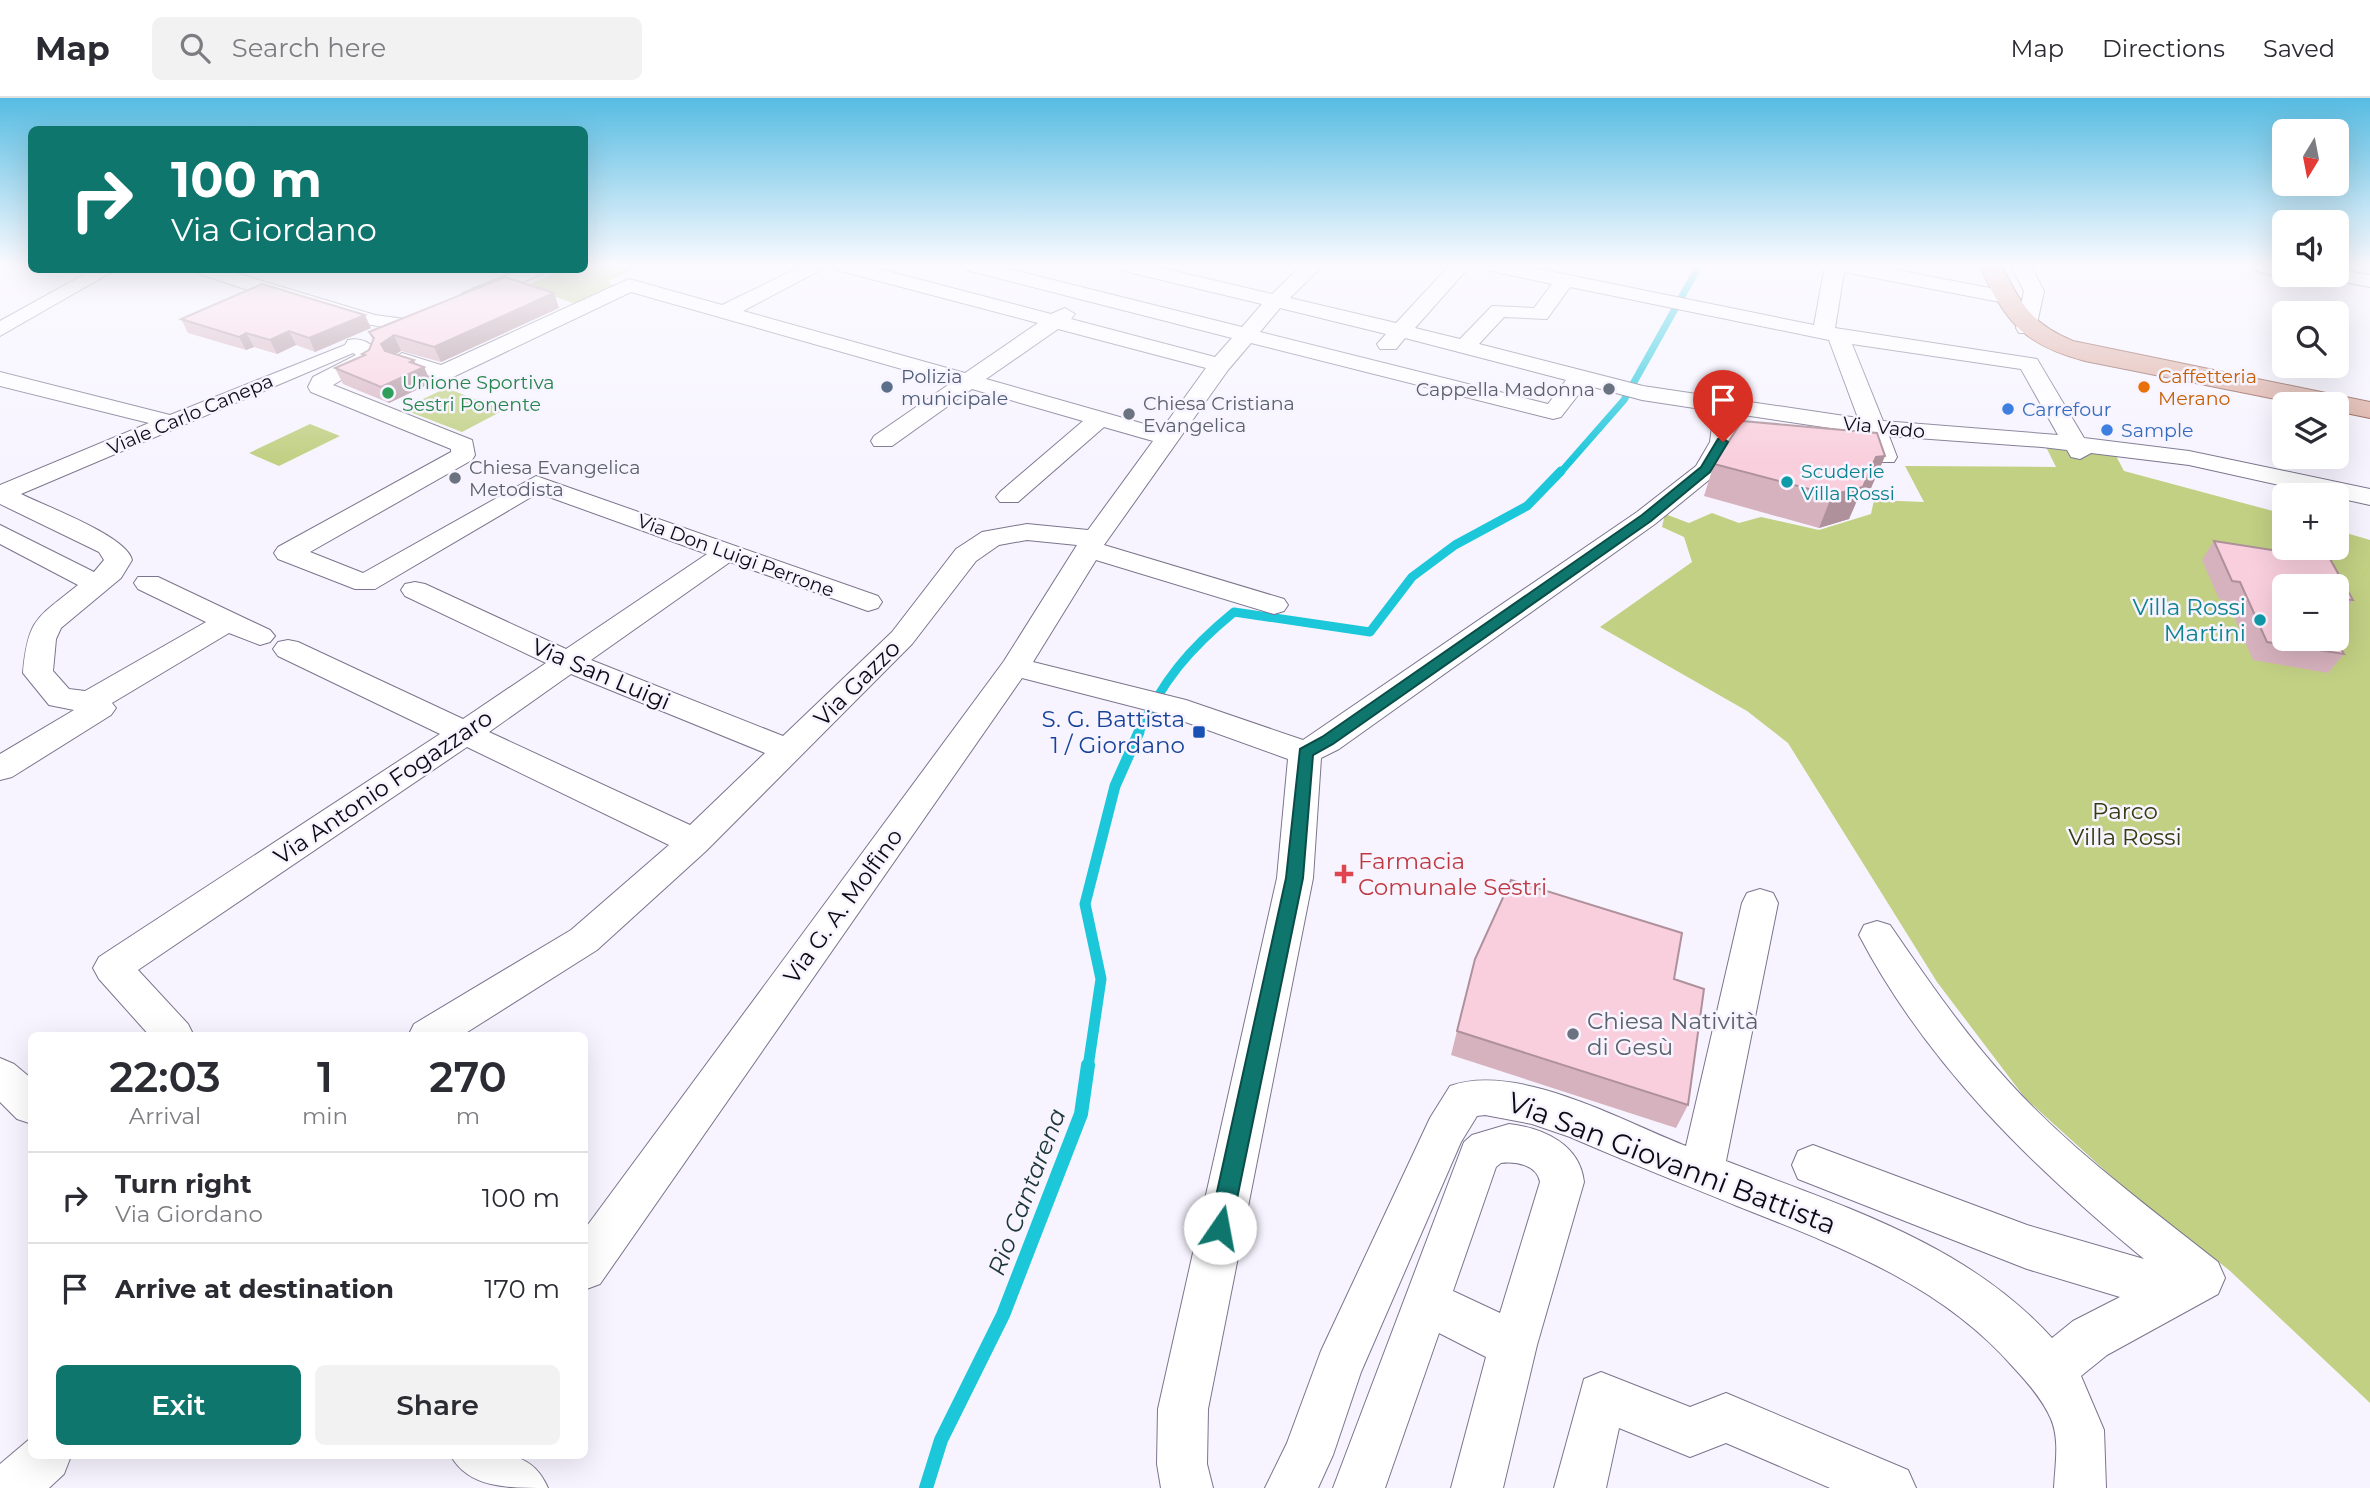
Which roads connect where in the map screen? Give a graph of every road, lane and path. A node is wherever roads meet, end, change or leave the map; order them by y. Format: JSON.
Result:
{"nodes":[{"id":1,"x":389,"y":331,"type":"edge"},
{"id":2,"x":534,"y":331,"type":"edge"},
{"id":3,"x":790,"y":331,"type":"edge"},
{"id":4,"x":1042,"y":331,"type":"edge"},
{"id":5,"x":1088,"y":331,"type":"edge"},
{"id":6,"x":1234,"y":331,"type":"edge"},
{"id":7,"x":1250,"y":331,"type":"edge"},
{"id":8,"x":1397,"y":331,"type":"edge"},
{"id":9,"x":1401,"y":331,"type":"edge"},
{"id":10,"x":1480,"y":331,"type":"edge"},
{"id":11,"x":1815,"y":331,"type":"edge"},
{"id":12,"x":1831,"y":331,"type":"edge"},
{"id":13,"x":2035,"y":331,"type":"edge"},
{"id":14,"x":2040,"y":331,"type":"edge"},
{"id":15,"x":1247,"y":334,"type":"junction"},
{"id":16,"x":1831,"y":334,"type":"junction"},
{"id":17,"x":2041,"y":337,"type":"junction"},
{"id":18,"x":356,"y":345,"type":"junction"},
{"id":19,"x":1465,"y":347,"type":"junction"},
{"id":20,"x":401,"y":360,"type":"edge"},
{"id":21,"x":2029,"y":364,"type":"junction"},
{"id":22,"x":1220,"y":365,"type":"junction"},
{"id":23,"x":1370,"y":367,"type":"junction"},
{"id":24,"x":1580,"y":377,"type":"junction"},
{"id":25,"x":0,"y":379,"type":"edge"},
{"id":26,"x":970,"y":382,"type":"junction"},
{"id":27,"x":1726,"y":408,"type":"junction"},
{"id":28,"x":2370,"y":410,"type":"edge"},
{"id":29,"x":1099,"y":419,"type":"junction"},
{"id":30,"x":171,"y":422,"type":"junction"},
{"id":31,"x":1875,"y":428,"type":"junction"},
{"id":32,"x":1168,"y":438,"type":"junction"},
{"id":33,"x":883,"y":441,"type":"dead end"},
{"id":34,"x":2079,"y":449,"type":"junction"},
{"id":35,"x":1819,"y":453,"type":"edge"},
{"id":36,"x":0,"y":494,"type":"edge"},
{"id":37,"x":1009,"y":497,"type":"dead end"},
{"id":38,"x":2370,"y":497,"type":"edge"},
{"id":39,"x":0,"y":533,"type":"edge"},
{"id":40,"x":1091,"y":544,"type":"junction"},
{"id":41,"x":727,"y":552,"type":"junction"},
{"id":42,"x":148,"y":583,"type":"dead end"},
{"id":43,"x":96,"y":584,"type":"junction"},
{"id":44,"x":415,"y":590,"type":"dead end"},
{"id":45,"x":868,"y":602,"type":"dead end"},
{"id":46,"x":1274,"y":605,"type":"dead end"},
{"id":47,"x":228,"y":621,"type":"junction"},
{"id":48,"x":566,"y":661,"type":"junction"},
{"id":49,"x":1015,"y":667,"type":"junction"},
{"id":50,"x":52,"y":689,"type":"junction"},
{"id":51,"x":90,"y":702,"type":"junction"},
{"id":52,"x":465,"y":733,"type":"junction"},
{"id":53,"x":789,"y":751,"type":"junction"},
{"id":54,"x":1305,"y":752,"type":"junction"},
{"id":55,"x":0,"y":759,"type":"edge"},
{"id":56,"x":0,"y":769,"type":"edge"},
{"id":57,"x":694,"y":842,"type":"junction"},
{"id":58,"x":1760,"y":903,"type":"dead end"},
{"id":59,"x":1877,"y":934,"type":"dead end"},
{"id":60,"x":170,"y":1032,"type":"edge"},
{"id":61,"x":434,"y":1032,"type":"edge"},
{"id":62,"x":0,"y":1076,"type":"edge"},
{"id":63,"x":28,"y":1102,"type":"edge"},
{"id":64,"x":1813,"y":1165,"type":"dead end"},
{"id":65,"x":1702,"y":1171,"type":"junction"},
{"id":66,"x":588,"y":1262,"type":"edge"},
{"id":67,"x":2202,"y":1280,"type":"junction"},
{"id":68,"x":1425,"y":1301,"type":"junction"},
{"id":69,"x":1513,"y":1345,"type":"junction"},
{"id":70,"x":2048,"y":1372,"type":"junction"},
{"id":71,"x":43,"y":1459,"type":"edge"},
{"id":72,"x":59,"y":1459,"type":"edge"},
{"id":73,"x":480,"y":1459,"type":"edge"},
{"id":74,"x":11,"y":1488,"type":"edge"},
{"id":75,"x":42,"y":1488,"type":"edge"},
{"id":76,"x":522,"y":1488,"type":"edge"},
{"id":77,"x":1187,"y":1488,"type":"edge"},
{"id":78,"x":1291,"y":1488,"type":"edge"},
{"id":79,"x":1359,"y":1488,"type":"edge"},
{"id":80,"x":1477,"y":1488,"type":"edge"},
{"id":81,"x":1580,"y":1488,"type":"edge"},
{"id":82,"x":1890,"y":1488,"type":"edge"},
{"id":83,"x":2080,"y":1488,"type":"edge"}],
"edges":[{"from":1,"to":18,"type":"street","name":"Viale Carlo Canepa"},
{"from":2,"to":20,"type":"street"},
{"from":3,"to":26,"type":"street"},
{"from":4,"to":26,"type":"street"},
{"from":5,"to":22,"type":"street"},
{"from":6,"to":15,"type":"street"},
{"from":7,"to":15,"type":"street"},
{"from":8,"to":23,"type":"street"},
{"from":9,"to":19,"type":"street","name":"Via Vado"},
{"from":10,"to":19,"type":"street"},
{"from":11,"to":16,"type":"street"},
{"from":12,"to":16,"type":"street"},
{"from":13,"to":17,"type":"main road"},
{"from":14,"to":17,"type":"street"},
{"from":15,"to":22,"type":"street"},
{"from":15,"to":23,"type":"street"},
{"from":16,"to":21,"type":"street"},
{"from":16,"to":31,"type":"street"},
{"from":17,"to":21,"type":"street"},
{"from":17,"to":28,"type":"main road"},
{"from":18,"to":30,"type":"street","name":"Viale Carlo Canepa"},
{"from":18,"to":41,"type":"street","name":"Via Don Luigi Perrone"},
{"from":19,"to":24,"type":"street","name":"Via Vado"},
{"from":21,"to":34,"type":"street"},
{"from":22,"to":32,"type":"street"},
{"from":23,"to":24,"type":"street"},
{"from":24,"to":27,"type":"street","name":"Via Vado"},
{"from":25,"to":30,"type":"street"},
{"from":26,"to":29,"type":"street"},
{"from":26,"to":33,"type":"street"},
{"from":27,"to":31,"type":"street","name":"Via Vado"},
{"from":27,"to":54,"type":"street"},
{"from":29,"to":32,"type":"street"},
{"from":29,"to":37,"type":"street"},
{"from":30,"to":36,"type":"street","name":"Viale Carlo Canepa"},
{"from":31,"to":34,"type":"street","name":"Via Vado"},
{"from":31,"to":35,"type":"street"},
{"from":32,"to":40,"type":"street"},
{"from":34,"to":38,"type":"street"},
{"from":36,"to":43,"type":"street"},
{"from":39,"to":43,"type":"street"},
{"from":40,"to":46,"type":"street","name":"Via Gazzo"},
{"from":40,"to":49,"type":"street","name":"Via G. A. Molfino"},
{"from":40,"to":53,"type":"street","name":"Via Gazzo"},
{"from":41,"to":45,"type":"street","name":"Via Don Luigi Perrone"},
{"from":41,"to":48,"type":"street","name":"Via Antonio Fogazzaro"},
{"from":42,"to":47,"type":"street"},
{"from":43,"to":50,"type":"street"},
{"from":44,"to":48,"type":"street","name":"Via San Luigi"},
{"from":47,"to":51,"type":"street"},
{"from":47,"to":52,"type":"street"},
{"from":48,"to":52,"type":"street","name":"Via Antonio Fogazzaro"},
{"from":48,"to":53,"type":"street","name":"Via San Luigi"},
{"from":49,"to":54,"type":"street"},
{"from":49,"to":66,"type":"street","name":"Via G. A. Molfino"},
{"from":50,"to":51,"type":"street"},
{"from":50,"to":55,"type":"street"},
{"from":51,"to":56,"type":"street"},
{"from":52,"to":57,"type":"street"},
{"from":52,"to":60,"type":"street","name":"Via Antonio Fogazzaro"},
{"from":53,"to":57,"type":"street","name":"Via Gazzo"},
{"from":54,"to":77,"type":"street"},
{"from":57,"to":61,"type":"street","name":"Via Gazzo"},
{"from":58,"to":65,"type":"street"},
{"from":59,"to":67,"type":"street"},
{"from":62,"to":63,"type":"street"},
{"from":64,"to":67,"type":"street"},
{"from":65,"to":70,"type":"street","name":"Via San Giovanni Battista"},
{"from":65,"to":78,"type":"street","name":"Via San Giovanni Battista"},
{"from":67,"to":70,"type":"street"},
{"from":68,"to":69,"type":"street"},
{"from":68,"to":69,"type":"street"},
{"from":68,"to":79,"type":"street"},
{"from":69,"to":80,"type":"street"},
{"from":70,"to":83,"type":"street","name":"Via San Giovanni Battista"},
{"from":71,"to":74,"type":"street"},
{"from":72,"to":75,"type":"street"},
{"from":73,"to":76,"type":"street"},
{"from":81,"to":82,"type":"street"}]}
